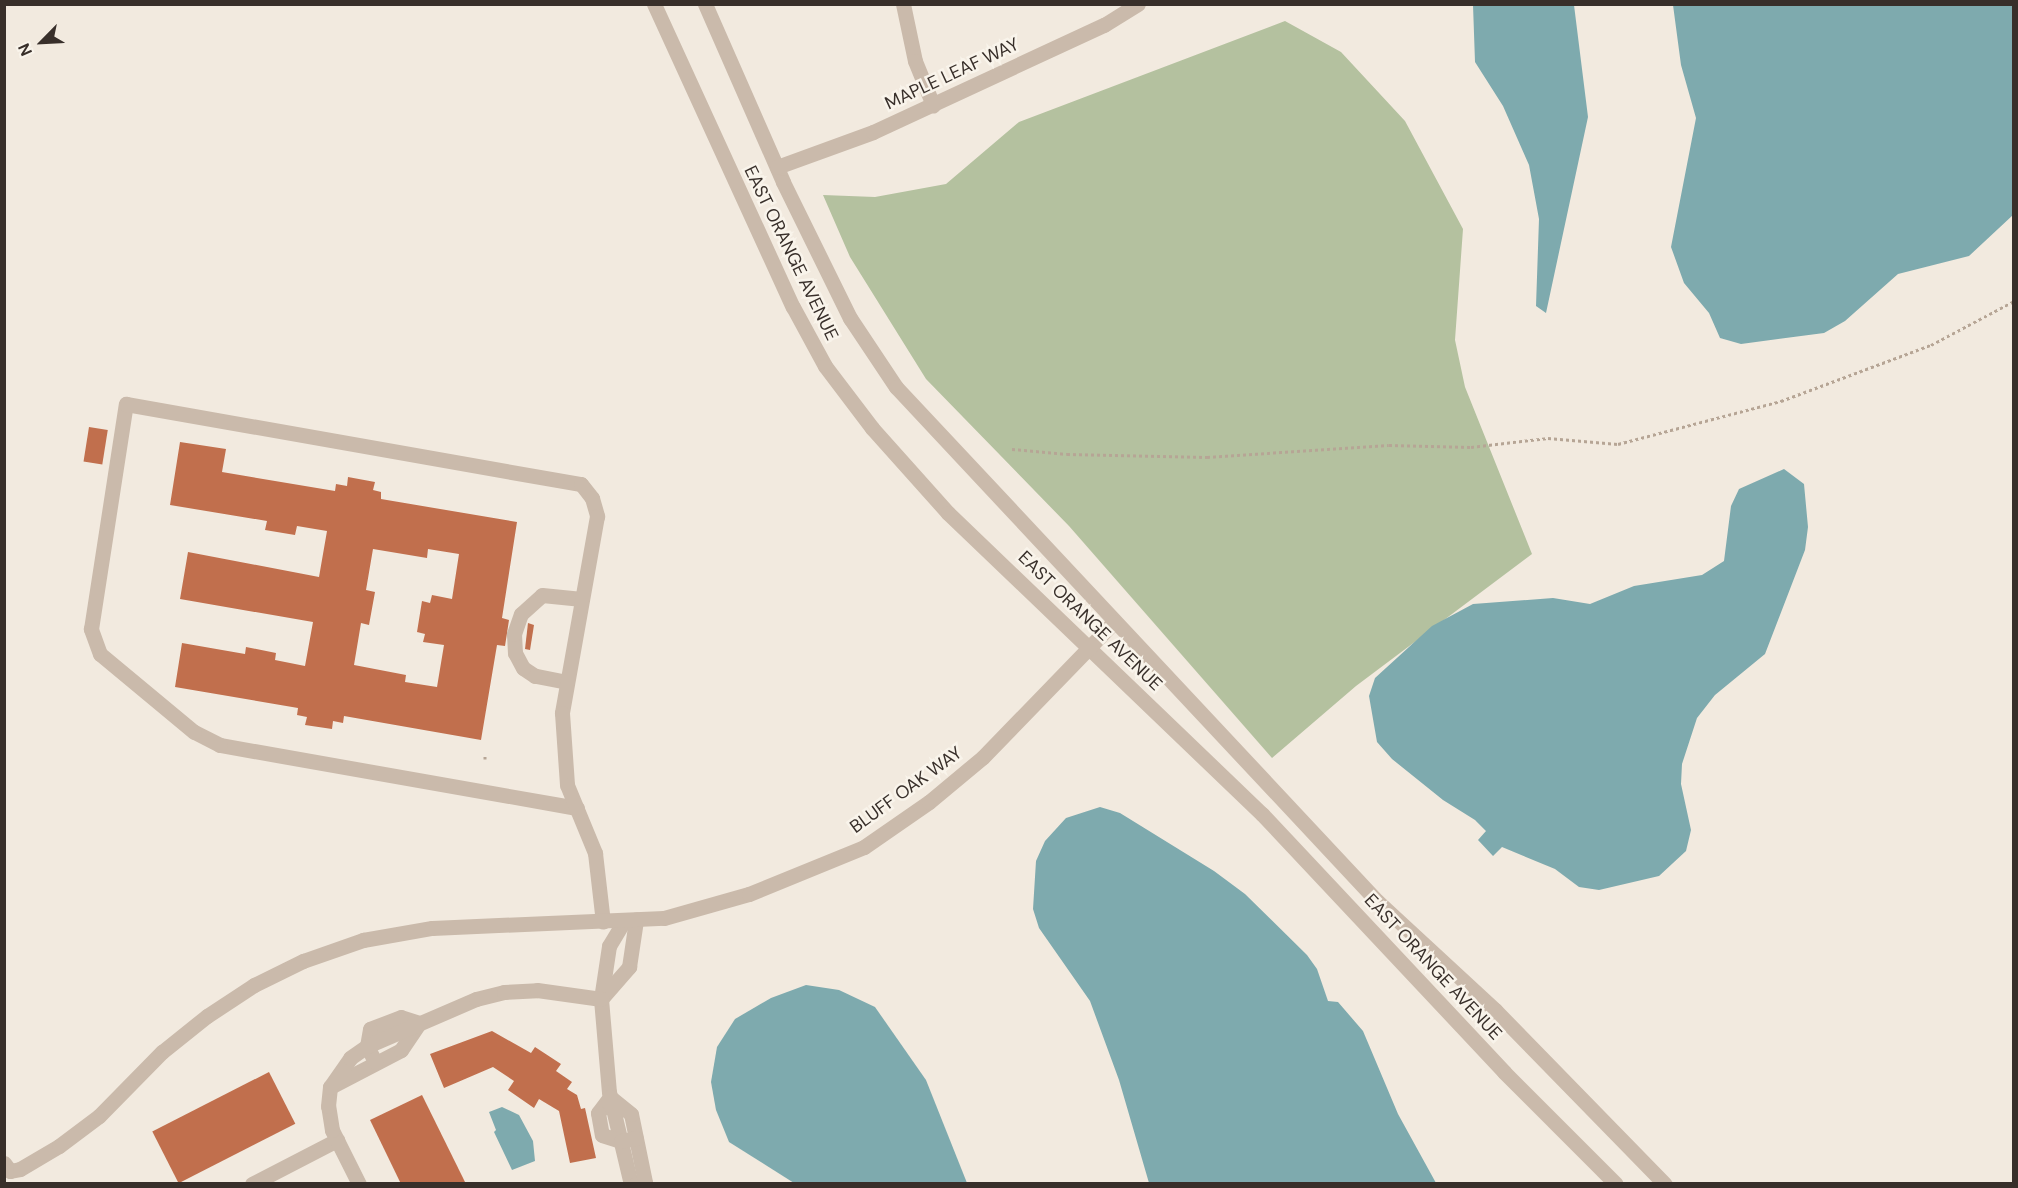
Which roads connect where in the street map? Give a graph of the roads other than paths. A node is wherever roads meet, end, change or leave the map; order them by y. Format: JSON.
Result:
{"nodes":[{"id":1,"x":654,"y":4,"type":"edge"},
{"id":2,"x":705,"y":4,"type":"edge"},
{"id":3,"x":903,"y":4,"type":"edge"},
{"id":4,"x":1138,"y":4,"type":"edge"},
{"id":5,"x":933,"y":105,"type":"junction"},
{"id":6,"x":777,"y":167,"type":"junction"},
{"id":7,"x":582,"y":599,"type":"junction"},
{"id":8,"x":1114,"y":622,"type":"junction"},
{"id":9,"x":1092,"y":649,"type":"junction"},
{"id":10,"x":567,"y":682,"type":"junction"},
{"id":11,"x":576,"y":808,"type":"junction"},
{"id":12,"x":630,"y":920,"type":"junction"},
{"id":13,"x":603,"y":922,"type":"junction"},
{"id":14,"x":601,"y":999,"type":"junction"},
{"id":15,"x":418,"y":1023,"type":"junction"},
{"id":16,"x":367,"y":1046,"type":"junction"},
{"id":17,"x":375,"y":1062,"type":"junction"},
{"id":18,"x":330,"y":1087,"type":"junction"},
{"id":19,"x":628,"y":1139,"type":"junction"},
{"id":20,"x":337,"y":1140,"type":"junction"},
{"id":21,"x":6,"y":1171,"type":"edge"},
{"id":22,"x":252,"y":1184,"type":"edge"},
{"id":23,"x":359,"y":1184,"type":"edge"},
{"id":24,"x":631,"y":1184,"type":"edge"},
{"id":25,"x":636,"y":1184,"type":"edge"},
{"id":26,"x":1616,"y":1184,"type":"edge"},
{"id":27,"x":1665,"y":1184,"type":"edge"}],
"edges":[{"from":1,"to":9,"type":"street","name":"EAST ORANGE AVENUE"},
{"from":2,"to":6,"type":"street","name":"EAST ORANGE AVENUE"},
{"from":3,"to":5,"type":"street"},
{"from":4,"to":5,"type":"street","name":"MAPLE LEAF WAY"},
{"from":5,"to":6,"type":"street","name":"MAPLE LEAF WAY"},
{"from":6,"to":8,"type":"street","name":"EAST ORANGE AVENUE"},
{"from":7,"to":10,"type":"street"},
{"from":7,"to":10,"type":"street"},
{"from":7,"to":11,"type":"street"},
{"from":8,"to":9,"type":"street","name":"BLUFF OAK WAY"},
{"from":8,"to":27,"type":"street","name":"EAST ORANGE AVENUE"},
{"from":9,"to":12,"type":"street","name":"BLUFF OAK WAY"},
{"from":9,"to":26,"type":"street","name":"EAST ORANGE AVENUE"},
{"from":10,"to":11,"type":"street"},
{"from":11,"to":13,"type":"street"},
{"from":12,"to":13,"type":"street","name":"BLUFF OAK WAY"},
{"from":12,"to":14,"type":"street"},
{"from":12,"to":14,"type":"street"},
{"from":13,"to":21,"type":"street","name":"BLUFF OAK WAY"},
{"from":14,"to":15,"type":"street"},
{"from":14,"to":19,"type":"street"},
{"from":15,"to":16,"type":"street"},
{"from":15,"to":17,"type":"street"},
{"from":16,"to":17,"type":"street"},
{"from":16,"to":18,"type":"street"},
{"from":17,"to":18,"type":"street"},
{"from":18,"to":20,"type":"street"},
{"from":19,"to":24,"type":"street"},
{"from":19,"to":25,"type":"street"},
{"from":20,"to":22,"type":"street"},
{"from":20,"to":23,"type":"street"}]}
